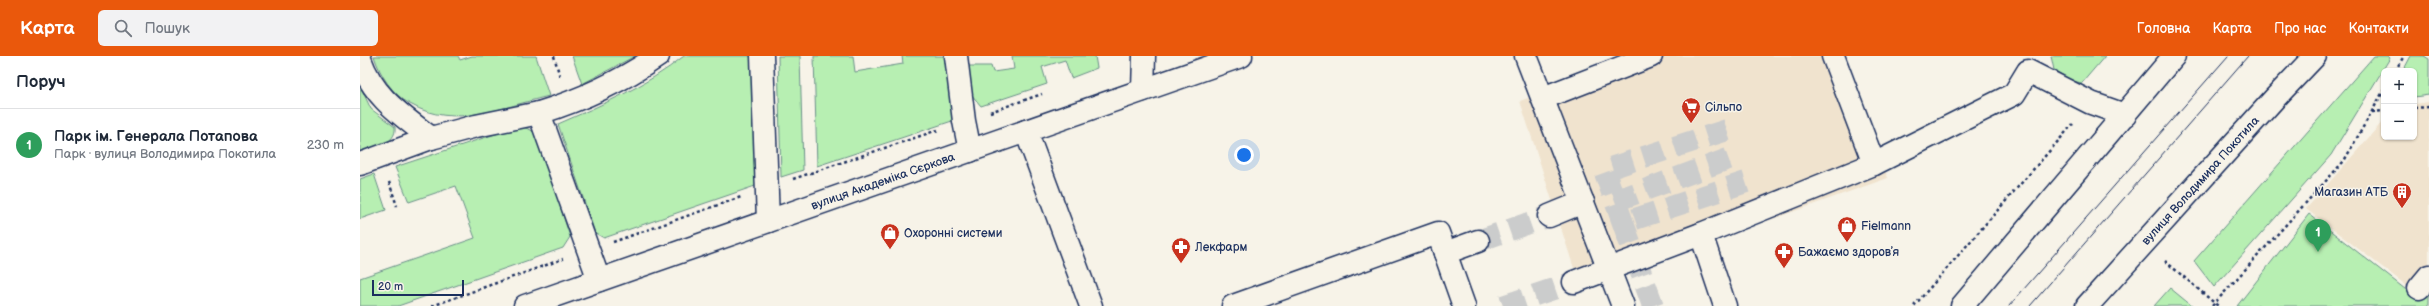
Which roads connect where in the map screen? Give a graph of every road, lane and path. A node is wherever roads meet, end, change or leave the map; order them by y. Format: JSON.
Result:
{"nodes":[{"id":1,"x":658,"y":56,"type":"edge"},
{"id":2,"x":762,"y":56,"type":"edge"},
{"id":3,"x":956,"y":56,"type":"edge"},
{"id":4,"x":1144,"y":56,"type":"edge"},
{"id":5,"x":1241,"y":56,"type":"edge"},
{"id":6,"x":1526,"y":56,"type":"edge"},
{"id":7,"x":1651,"y":56,"type":"edge"},
{"id":8,"x":1833,"y":56,"type":"edge"},
{"id":9,"x":2174,"y":56,"type":"edge"},
{"id":10,"x":2315,"y":56,"type":"edge"},
{"id":11,"x":2404,"y":56,"type":"edge"},
{"id":12,"x":360,"y":58,"type":"edge"},
{"id":13,"x":2027,"y":64,"type":"edge"},
{"id":14,"x":2397,"y":68,"type":"edge"},
{"id":15,"x":1143,"y":90,"type":"junction"},
{"id":16,"x":2381,"y":95,"type":"edge"},
{"id":17,"x":1542,"y":98,"type":"junction"},
{"id":18,"x":2091,"y":103,"type":"junction"},
{"id":19,"x":2429,"y":107,"type":"edge"},
{"id":20,"x":2417,"y":108,"type":"edge"},
{"id":21,"x":2381,"y":111,"type":"edge"},
{"id":22,"x":2371,"y":112,"type":"junction"},
{"id":23,"x":539,"y":113,"type":"junction"},
{"id":24,"x":2125,"y":115,"type":"junction"},
{"id":25,"x":1026,"y":131,"type":"junction"},
{"id":26,"x":431,"y":138,"type":"junction"},
{"id":27,"x":970,"y":151,"type":"junction"},
{"id":28,"x":360,"y":164,"type":"edge"},
{"id":29,"x":1874,"y":164,"type":"junction"},
{"id":30,"x":1583,"y":202,"type":"junction"},
{"id":31,"x":1549,"y":216,"type":"tunnel mouth"},
{"id":32,"x":768,"y":221,"type":"junction"},
{"id":33,"x":1701,"y":234,"type":"junction"},
{"id":34,"x":1478,"y":241,"type":"tunnel mouth"},
{"id":35,"x":2144,"y":243,"type":"junction"},
{"id":36,"x":1445,"y":253,"type":"junction"},
{"id":37,"x":1608,"y":269,"type":"junction"},
{"id":38,"x":599,"y":280,"type":"junction"},
{"id":39,"x":1574,"y":282,"type":"tunnel mouth"},
{"id":40,"x":2214,"y":303,"type":"junction"},
{"id":41,"x":525,"y":306,"type":"edge"},
{"id":42,"x":1091,"y":306,"type":"edge"},
{"id":43,"x":1233,"y":306,"type":"edge"},
{"id":44,"x":1464,"y":306,"type":"edge"},
{"id":45,"x":1623,"y":306,"type":"edge"},
{"id":46,"x":1725,"y":306,"type":"edge"},
{"id":47,"x":1914,"y":306,"type":"edge"},
{"id":48,"x":1962,"y":306,"type":"edge"},
{"id":49,"x":2087,"y":306,"type":"edge"},
{"id":50,"x":2212,"y":306,"type":"edge"},
{"id":51,"x":2218,"y":306,"type":"edge"}],
"edges":[{"from":1,"to":23,"type":"street"},
{"from":2,"to":32,"type":"street"},
{"from":3,"to":27,"type":"street"},
{"from":4,"to":15,"type":"street"},
{"from":5,"to":15,"type":"street","name":"вулиця Академіка Сєркова"},
{"from":6,"to":17,"type":"street"},
{"from":7,"to":17,"type":"street"},
{"from":8,"to":29,"type":"street"},
{"from":9,"to":24,"type":"street"},
{"from":10,"to":35,"type":"street","name":"вулиця Володимира Покотила"},
{"from":11,"to":14,"type":"path"},
{"from":12,"to":26,"type":"street"},
{"from":13,"to":18,"type":"street"},
{"from":13,"to":29,"type":"street"},
{"from":15,"to":25,"type":"street","name":"вулиця Академіка Сєркова"},
{"from":16,"to":22,"type":"path"},
{"from":17,"to":30,"type":"street"},
{"from":18,"to":24,"type":"street"},
{"from":18,"to":47,"type":"path"},
{"from":19,"to":20,"type":"path"},
{"from":21,"to":22,"type":"path"},
{"from":22,"to":40,"type":"path"},
{"from":23,"to":26,"type":"street"},
{"from":23,"to":38,"type":"street"},
{"from":24,"to":48,"type":"street"},
{"from":25,"to":27,"type":"street","name":"вулиця Академіка Сєркова"},
{"from":25,"to":42,"type":"street"},
{"from":26,"to":28,"type":"street"},
{"from":27,"to":32,"type":"street","name":"вулиця Академіка Сєркова"},
{"from":29,"to":33,"type":"street"},
{"from":30,"to":31,"type":"street"},
{"from":30,"to":37,"type":"street"},
{"from":32,"to":38,"type":"street","name":"вулиця Академіка Сєркова"},
{"from":33,"to":37,"type":"street"},
{"from":33,"to":46,"type":"street"},
{"from":34,"to":36,"type":"street"},
{"from":35,"to":40,"type":"path"},
{"from":35,"to":49,"type":"street","name":"вулиця Володимира Покотила"},
{"from":36,"to":43,"type":"street"},
{"from":36,"to":44,"type":"street"},
{"from":37,"to":39,"type":"street"},
{"from":37,"to":45,"type":"street"},
{"from":38,"to":41,"type":"street","name":"вулиця Академіка Сєркова"},
{"from":40,"to":50,"type":"path"},
{"from":40,"to":51,"type":"path"}]}
